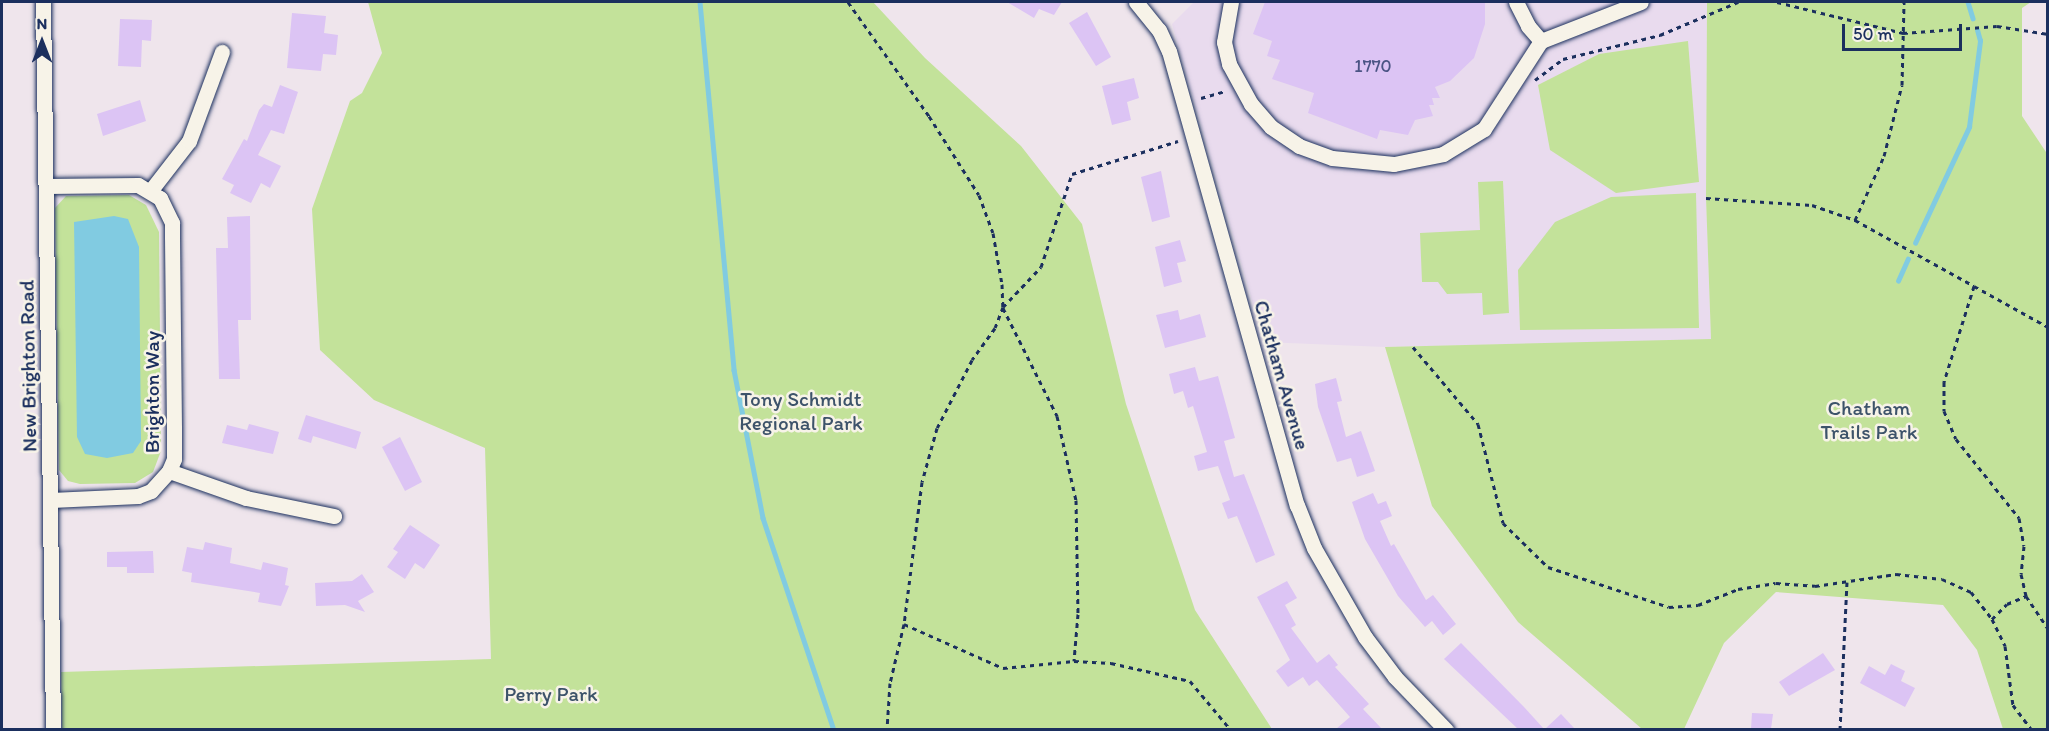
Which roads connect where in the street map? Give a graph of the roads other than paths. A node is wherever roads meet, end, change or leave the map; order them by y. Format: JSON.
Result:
{"nodes":[{"id":1,"x":43,"y":2,"type":"edge"},
{"id":2,"x":1136,"y":2,"type":"edge"},
{"id":3,"x":1231,"y":2,"type":"edge"},
{"id":4,"x":1516,"y":2,"type":"edge"},
{"id":5,"x":1641,"y":2,"type":"edge"},
{"id":6,"x":1541,"y":41,"type":"junction"},
{"id":7,"x":222,"y":52,"type":"dead end"},
{"id":8,"x":46,"y":186,"type":"junction"},
{"id":9,"x":151,"y":190,"type":"junction"},
{"id":10,"x":169,"y":471,"type":"junction"},
{"id":11,"x":51,"y":500,"type":"junction"},
{"id":12,"x":334,"y":516,"type":"dead end"},
{"id":13,"x":53,"y":729,"type":"edge"},
{"id":14,"x":1446,"y":729,"type":"edge"}],
"edges":[{"from":1,"to":8,"type":"street","name":"New Brighton Road"},
{"from":2,"to":14,"type":"street","name":"Chatham Avenue"},
{"from":3,"to":6,"type":"street"},
{"from":4,"to":6,"type":"street"},
{"from":5,"to":6,"type":"street"},
{"from":7,"to":9,"type":"street"},
{"from":8,"to":9,"type":"street"},
{"from":8,"to":11,"type":"street","name":"New Brighton Road"},
{"from":9,"to":10,"type":"street","name":"Brighton Way"},
{"from":10,"to":11,"type":"street","name":"Brighton Way"},
{"from":10,"to":12,"type":"street"},
{"from":11,"to":13,"type":"street","name":"New Brighton Road"}]}
